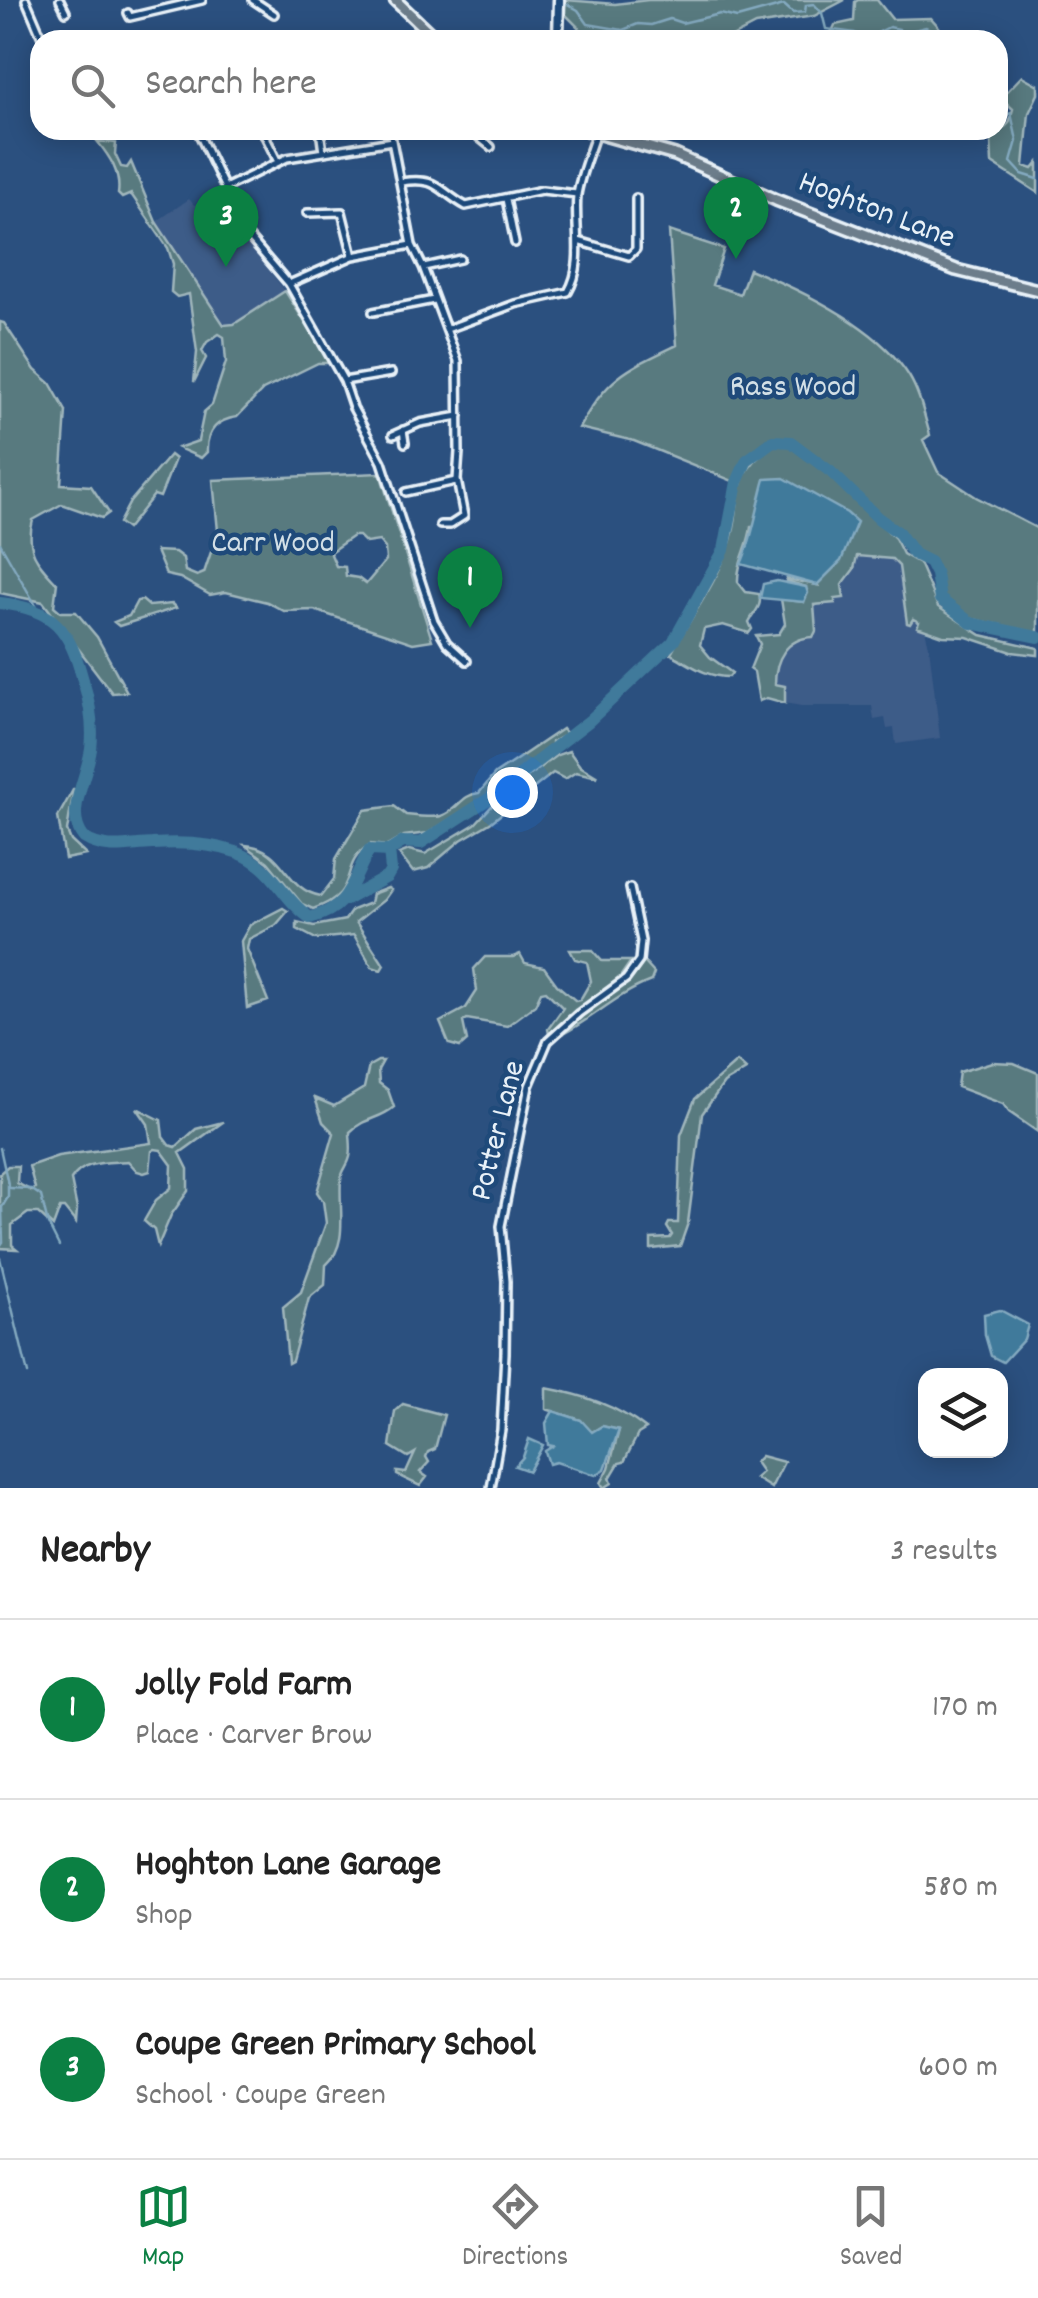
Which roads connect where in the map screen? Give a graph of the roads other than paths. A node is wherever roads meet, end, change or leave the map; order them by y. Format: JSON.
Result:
{"nodes":[{"id":1,"x":26,"y":0,"type":"edge"},
{"id":2,"x":60,"y":0,"type":"edge"},
{"id":3,"x":202,"y":0,"type":"edge"},
{"id":4,"x":253,"y":0,"type":"edge"},
{"id":5,"x":395,"y":0,"type":"edge"},
{"id":6,"x":559,"y":0,"type":"edge"},
{"id":7,"x":66,"y":12,"type":"dead end"},
{"id":8,"x":128,"y":13,"type":"dead end"},
{"id":9,"x":274,"y":14,"type":"dead end"},
{"id":10,"x":40,"y":30,"type":"edge"},
{"id":11,"x":426,"y":30,"type":"edge"},
{"id":12,"x":558,"y":30,"type":"edge"},
{"id":13,"x":201,"y":140,"type":"edge"},
{"id":14,"x":267,"y":140,"type":"edge"},
{"id":15,"x":321,"y":140,"type":"edge"},
{"id":16,"x":482,"y":140,"type":"edge"},
{"id":17,"x":589,"y":140,"type":"edge"},
{"id":18,"x":622,"y":140,"type":"edge"},
{"id":19,"x":392,"y":141,"type":"joint"},
{"id":20,"x":491,"y":147,"type":"dead end"},
{"id":21,"x":323,"y":152,"type":"junction"},
{"id":22,"x":278,"y":162,"type":"junction"},
{"id":23,"x":400,"y":182,"type":"junction"},
{"id":24,"x":225,"y":188,"type":"junction"},
{"id":25,"x":577,"y":194,"type":"junction"},
{"id":26,"x":636,"y":198,"type":"dead end"},
{"id":27,"x":506,"y":199,"type":"junction"},
{"id":28,"x":307,"y":213,"type":"dead end"},
{"id":29,"x":578,"y":242,"type":"junction"},
{"id":30,"x":515,"y":243,"type":"dead end"},
{"id":31,"x":412,"y":245,"type":"junction"},
{"id":32,"x":353,"y":256,"type":"junction"},
{"id":33,"x":460,"y":259,"type":"dead end"},
{"id":34,"x":423,"y":267,"type":"junction"},
{"id":35,"x":289,"y":284,"type":"junction"},
{"id":36,"x":1038,"y":290,"type":"edge"},
{"id":37,"x":434,"y":300,"type":"junction"},
{"id":38,"x":373,"y":312,"type":"dead end"},
{"id":39,"x":447,"y":329,"type":"junction"},
{"id":40,"x":391,"y":374,"type":"dead end"},
{"id":41,"x":344,"y":381,"type":"junction"},
{"id":42,"x":458,"y":416,"type":"junction"},
{"id":43,"x":403,"y":430,"type":"junction"},
{"id":44,"x":393,"y":435,"type":"dead end"},
{"id":45,"x":405,"y":443,"type":"dead end"},
{"id":46,"x":456,"y":480,"type":"junction"},
{"id":47,"x":406,"y":492,"type":"dead end"},
{"id":48,"x":440,"y":524,"type":"dead end"},
{"id":49,"x":467,"y":661,"type":"dead end"},
{"id":50,"x":630,"y":888,"type":"dead end"},
{"id":51,"x":491,"y":1488,"type":"edge"}],
"edges":[{"from":1,"to":10,"type":"street"},
{"from":2,"to":7,"type":"street"},
{"from":3,"to":8,"type":"street"},
{"from":4,"to":9,"type":"street"},
{"from":5,"to":11,"type":"main road"},
{"from":6,"to":12,"type":"street"},
{"from":13,"to":24,"type":"street"},
{"from":14,"to":22,"type":"street"},
{"from":15,"to":21,"type":"street"},
{"from":16,"to":20,"type":"street"},
{"from":17,"to":25,"type":"street"},
{"from":18,"to":36,"type":"main road","name":"Hoghton Lane"},
{"from":19,"to":21,"type":"street"},
{"from":19,"to":23,"type":"street"},
{"from":21,"to":22,"type":"street"},
{"from":22,"to":24,"type":"street"},
{"from":23,"to":27,"type":"street"},
{"from":23,"to":31,"type":"street"},
{"from":24,"to":35,"type":"street"},
{"from":25,"to":27,"type":"street"},
{"from":25,"to":29,"type":"street"},
{"from":26,"to":29,"type":"street"},
{"from":27,"to":30,"type":"street"},
{"from":28,"to":32,"type":"street"},
{"from":29,"to":39,"type":"street"},
{"from":31,"to":32,"type":"street"},
{"from":31,"to":34,"type":"street"},
{"from":32,"to":35,"type":"street"},
{"from":33,"to":34,"type":"street"},
{"from":34,"to":37,"type":"street"},
{"from":35,"to":41,"type":"street"},
{"from":37,"to":38,"type":"street"},
{"from":37,"to":39,"type":"street"},
{"from":39,"to":42,"type":"street"},
{"from":40,"to":41,"type":"street"},
{"from":41,"to":49,"type":"street"},
{"from":42,"to":43,"type":"street"},
{"from":42,"to":46,"type":"street"},
{"from":43,"to":44,"type":"street"},
{"from":43,"to":45,"type":"street"},
{"from":46,"to":47,"type":"street"},
{"from":46,"to":48,"type":"street"},
{"from":50,"to":51,"type":"street","name":"Potter Lane"}]}
